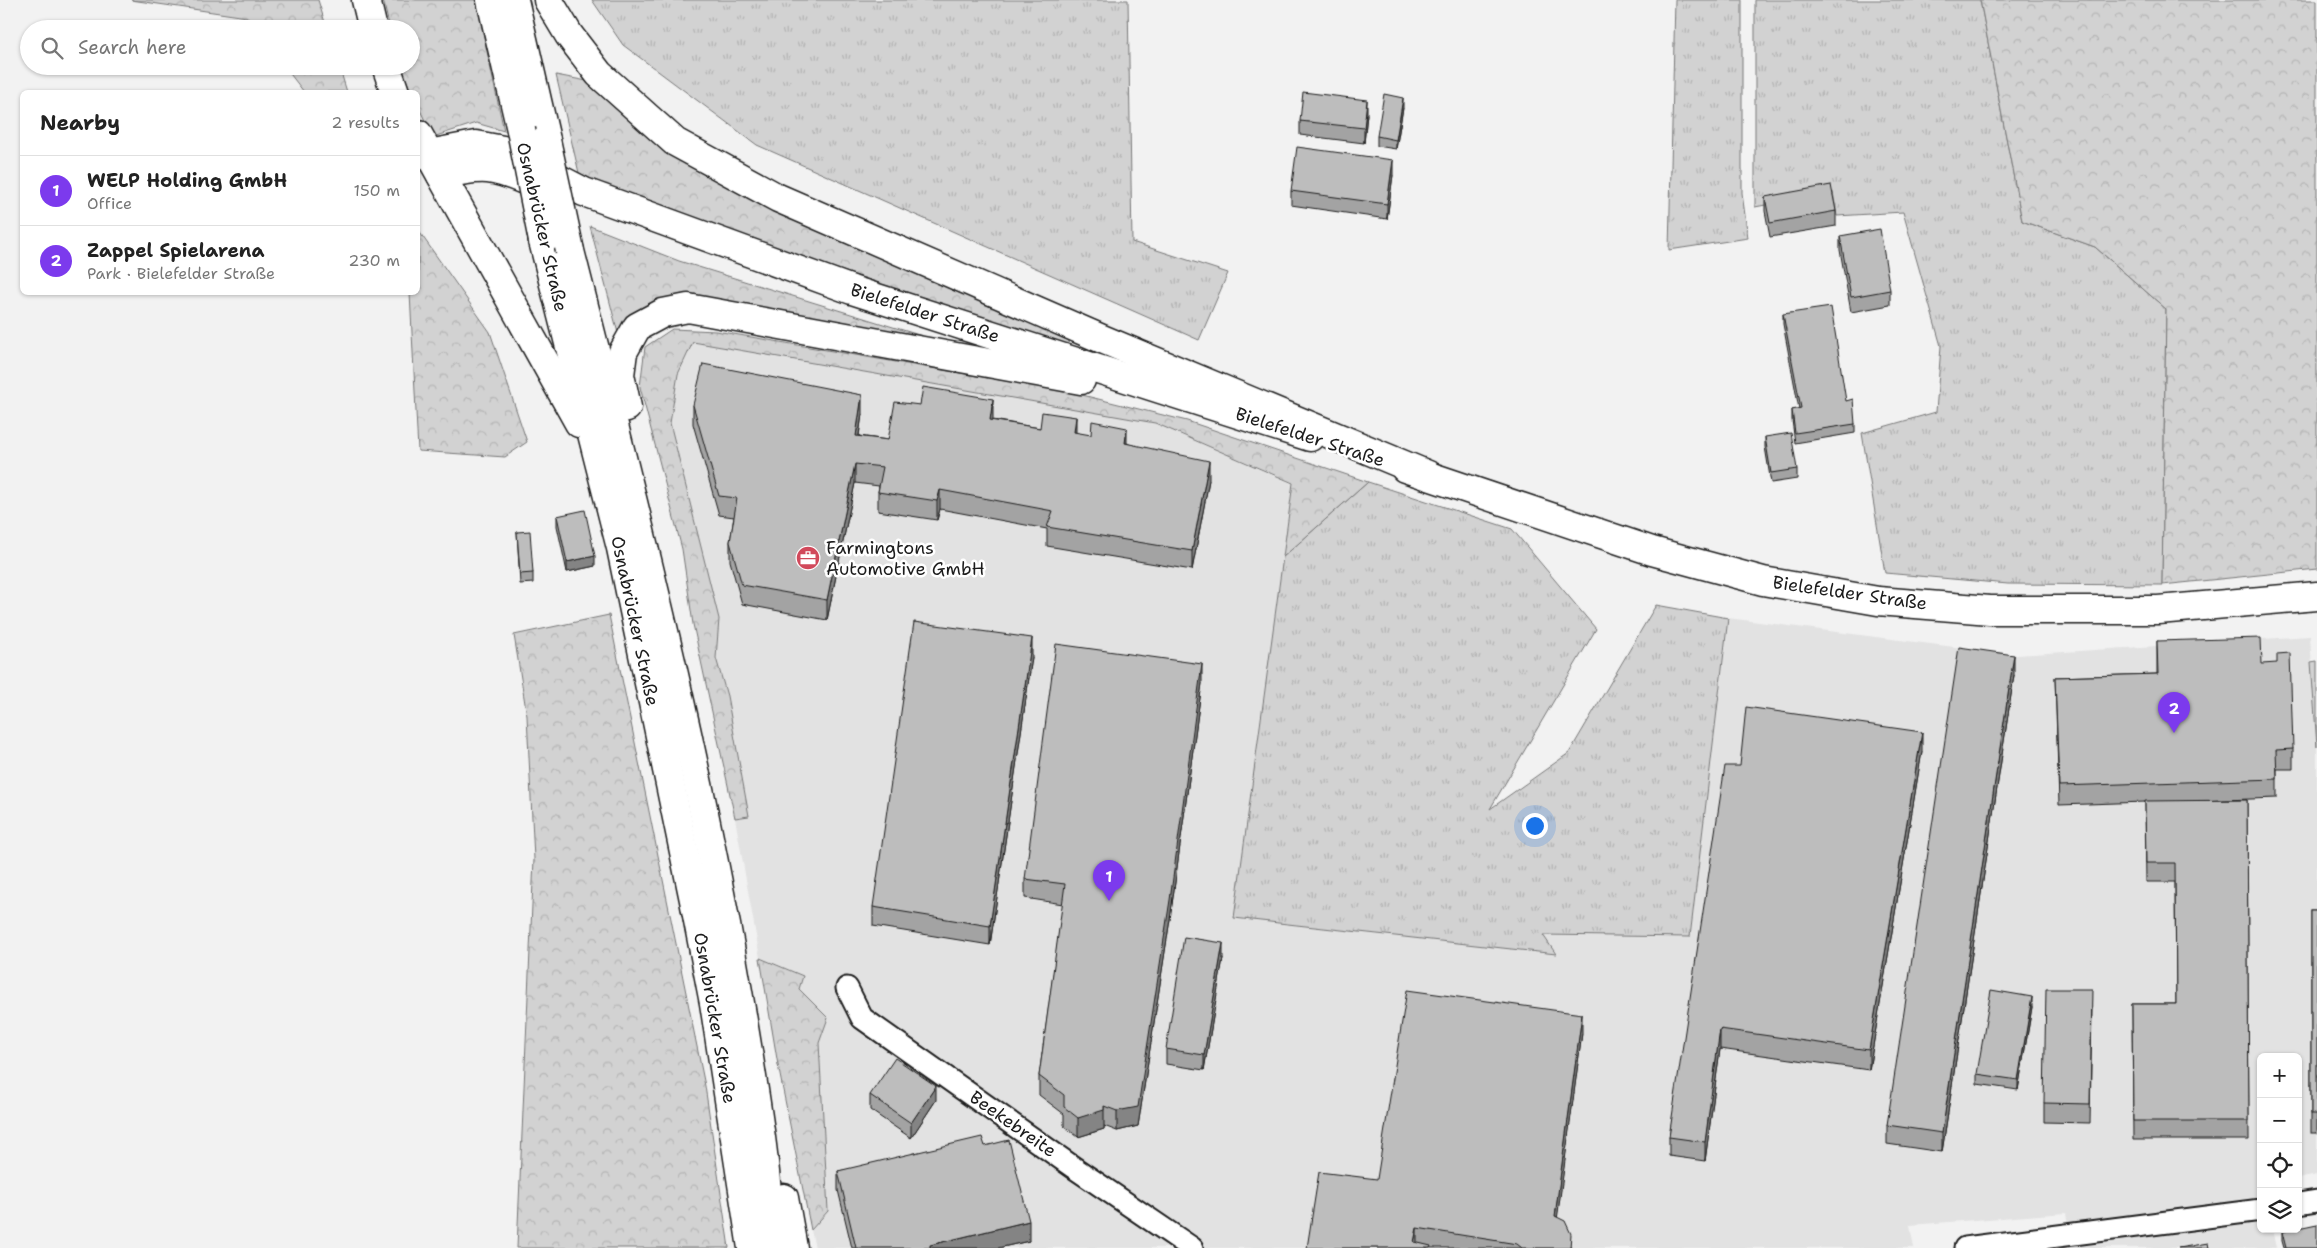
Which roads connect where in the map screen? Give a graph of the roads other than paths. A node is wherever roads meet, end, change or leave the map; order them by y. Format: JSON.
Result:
{"nodes":[{"id":1,"x":366,"y":0,"type":"edge"},
{"id":2,"x":491,"y":0,"type":"edge"},
{"id":3,"x":514,"y":0,"type":"edge"},
{"id":4,"x":548,"y":0,"type":"edge"},
{"id":5,"x":371,"y":20,"type":"edge"},
{"id":6,"x":389,"y":75,"type":"edge"},
{"id":7,"x":394,"y":90,"type":"edge"},
{"id":8,"x":429,"y":155,"type":"edge"},
{"id":9,"x":1081,"y":380,"type":"junction"},
{"id":10,"x":598,"y":457,"type":"junction"},
{"id":11,"x":1428,"y":475,"type":"junction"},
{"id":12,"x":628,"y":478,"type":"junction"},
{"id":13,"x":2317,"y":596,"type":"edge"},
{"id":14,"x":847,"y":988,"type":"dead end"},
{"id":15,"x":741,"y":1004,"type":"junction"},
{"id":16,"x":2317,"y":1200,"type":"edge"},
{"id":17,"x":2302,"y":1203,"type":"edge"},
{"id":18,"x":2257,"y":1211,"type":"edge"},
{"id":19,"x":752,"y":1248,"type":"edge"},
{"id":20,"x":772,"y":1248,"type":"edge"},
{"id":21,"x":793,"y":1248,"type":"edge"},
{"id":22,"x":1192,"y":1248,"type":"edge"},
{"id":23,"x":1965,"y":1248,"type":"edge"}],
"edges":[{"from":1,"to":5,"type":"main road"},
{"from":2,"to":10,"type":"main road","name":"Osnabrücker Straße","bridge":true},
{"from":3,"to":12,"type":"main road","name":"Osnabrücker Straße","bridge":true},
{"from":4,"to":11,"type":"main road"},
{"from":6,"to":7,"type":"main road"},
{"from":8,"to":9,"type":"main road","name":"Bielefelder Straße"},
{"from":8,"to":10,"type":"main road"},
{"from":8,"to":11,"type":"main road","name":"Bielefelder Straße"},
{"from":9,"to":11,"type":"main road","name":"Bielefelder Straße"},
{"from":9,"to":12,"type":"main road"},
{"from":10,"to":19,"type":"main road","name":"Osnabrücker Straße"},
{"from":11,"to":13,"type":"main road","name":"Bielefelder Straße"},
{"from":12,"to":15,"type":"main road","name":"Osnabrücker Straße"},
{"from":14,"to":22,"type":"street","name":"Beekebreite"},
{"from":15,"to":20,"type":"main road","name":"Osnabrücker Straße"},
{"from":15,"to":21,"type":"main road"},
{"from":16,"to":17,"type":"street"},
{"from":18,"to":23,"type":"street"}]}
